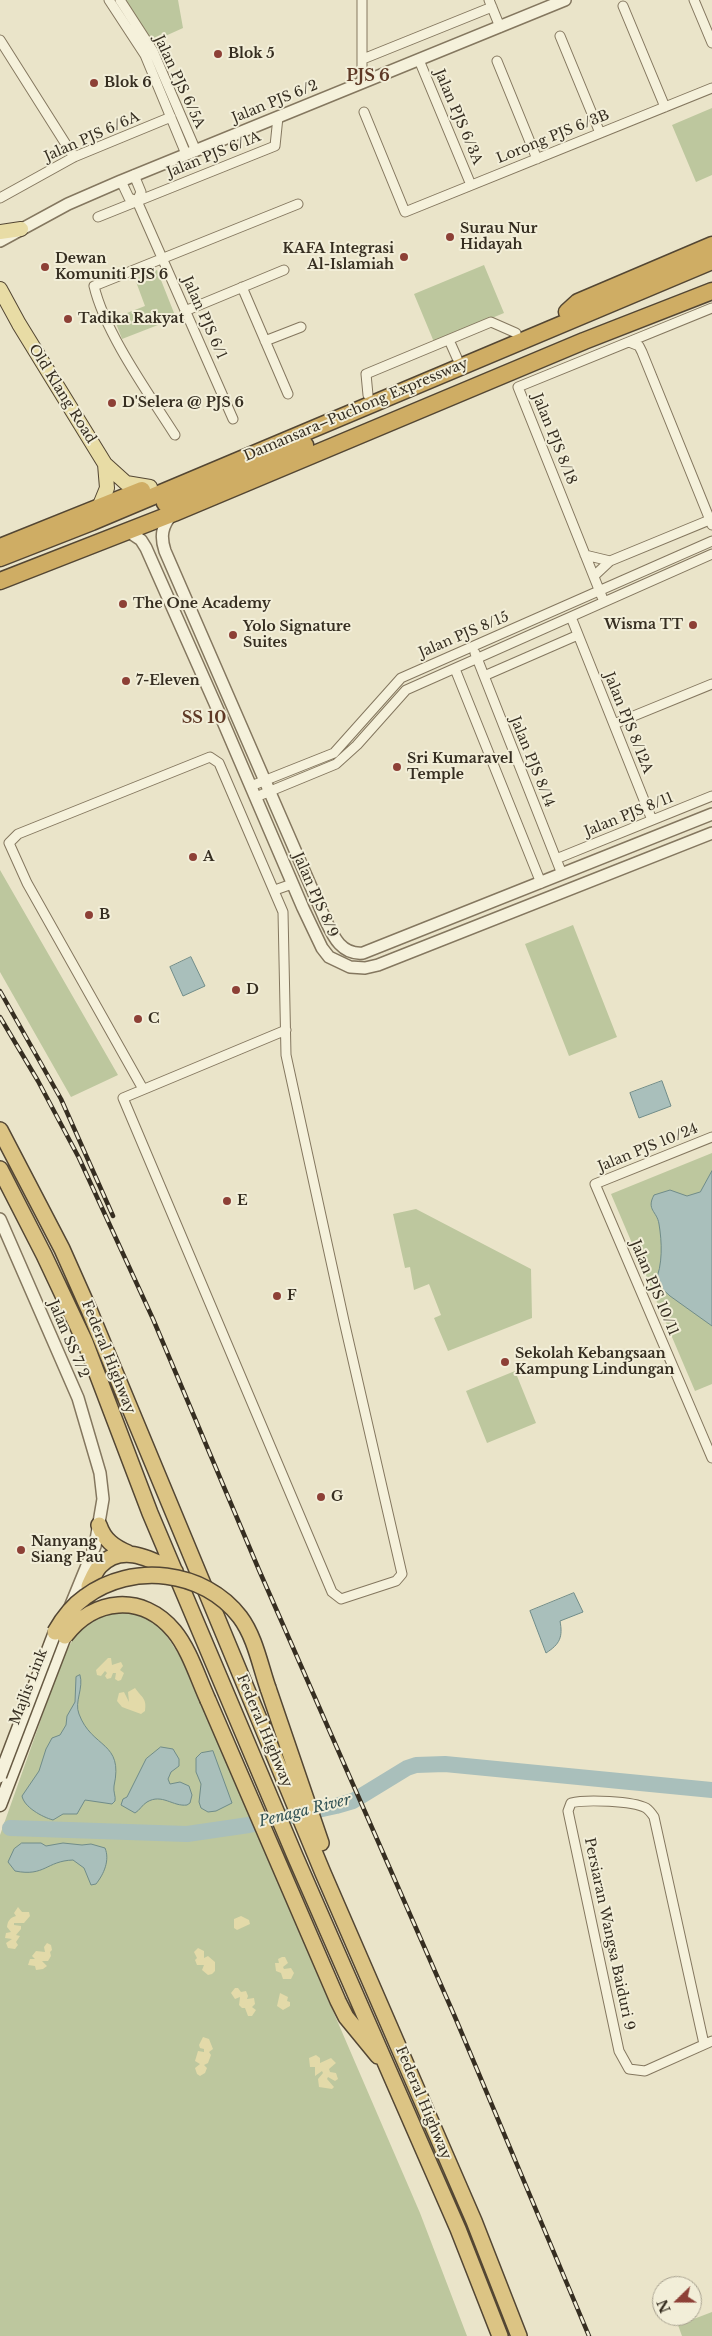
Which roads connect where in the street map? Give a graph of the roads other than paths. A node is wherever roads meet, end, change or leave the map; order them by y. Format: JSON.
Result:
{"nodes":[{"id":1,"x":109,"y":0,"type":"edge"},
{"id":2,"x":120,"y":0,"type":"edge"},
{"id":3,"x":362,"y":0,"type":"edge"},
{"id":4,"x":566,"y":0,"type":"edge"},
{"id":5,"x":694,"y":0,"type":"edge"},
{"id":6,"x":490,"y":4,"type":"edge"},
{"id":7,"x":623,"y":6,"type":"dead end"},
{"id":8,"x":500,"y":27,"type":"junction"},
{"id":9,"x":560,"y":36,"type":"dead end"},
{"id":10,"x":0,"y":40,"type":"edge"},
{"id":11,"x":712,"y":43,"type":"edge"},
{"id":12,"x":363,"y":59,"type":"junction"},
{"id":13,"x":419,"y":60,"type":"junction"},
{"id":14,"x":497,"y":61,"type":"dead end"},
{"id":15,"x":362,"y":83,"type":"junction"},
{"id":16,"x":712,"y":88,"type":"edge"},
{"id":17,"x":665,"y":106,"type":"junction"},
{"id":18,"x":364,"y":112,"type":"dead end"},
{"id":19,"x":171,"y":117,"type":"junction"},
{"id":20,"x":278,"y":117,"type":"junction"},
{"id":21,"x":600,"y":133,"type":"junction"},
{"id":22,"x":191,"y":153,"type":"junction"},
{"id":23,"x":74,"y":157,"type":"junction"},
{"id":24,"x":537,"y":159,"type":"junction"},
{"id":25,"x":134,"y":176,"type":"junction"},
{"id":26,"x":121,"y":181,"type":"junction"},
{"id":27,"x":471,"y":185,"type":"junction"},
{"id":28,"x":0,"y":198,"type":"edge"},
{"id":29,"x":137,"y":201,"type":"junction"},
{"id":30,"x":298,"y":204,"type":"dead end"},
{"id":31,"x":98,"y":217,"type":"dead end"},
{"id":32,"x":21,"y":229,"type":"junction"},
{"id":33,"x":0,"y":232,"type":"edge"},
{"id":34,"x":0,"y":241,"type":"edge"},
{"id":35,"x":712,"y":245,"type":"edge"},
{"id":36,"x":162,"y":259,"type":"junction"},
{"id":37,"x":712,"y":261,"type":"edge"},
{"id":38,"x":284,"y":270,"type":"dead end"},
{"id":39,"x":712,"y":280,"type":"edge"},
{"id":40,"x":242,"y":287,"type":"junction"},
{"id":41,"x":0,"y":289,"type":"edge"},
{"id":42,"x":712,"y":291,"type":"edge"},
{"id":43,"x":617,"y":299,"type":"junction"},
{"id":44,"x":0,"y":301,"type":"edge"},
{"id":45,"x":712,"y":308,"type":"edge"},
{"id":46,"x":185,"y":311,"type":"junction"},
{"id":47,"x":566,"y":312,"type":"junction"},
{"id":48,"x":19,"y":324,"type":"junction"},
{"id":49,"x":301,"y":327,"type":"dead end"},
{"id":50,"x":658,"y":330,"type":"junction"},
{"id":51,"x":516,"y":333,"type":"junction"},
{"id":52,"x":449,"y":340,"type":"junction"},
{"id":53,"x":265,"y":341,"type":"junction"},
{"id":54,"x":629,"y":342,"type":"junction"},
{"id":55,"x":642,"y":352,"type":"junction"},
{"id":56,"x":457,"y":358,"type":"junction"},
{"id":57,"x":288,"y":394,"type":"dead end"},
{"id":58,"x":368,"y":395,"type":"junction"},
{"id":59,"x":404,"y":405,"type":"junction"},
{"id":60,"x":232,"y":419,"type":"dead end"},
{"id":61,"x":175,"y":435,"type":"dead end"},
{"id":62,"x":352,"y":437,"type":"junction"},
{"id":63,"x":105,"y":464,"type":"junction"},
{"id":64,"x":223,"y":473,"type":"junction"},
{"id":65,"x":150,"y":487,"type":"junction"},
{"id":66,"x":100,"y":505,"type":"junction"},
{"id":67,"x":174,"y":513,"type":"junction"},
{"id":68,"x":709,"y":522,"type":"edge"},
{"id":69,"x":126,"y":530,"type":"junction"},
{"id":70,"x":712,"y":541,"type":"edge"},
{"id":71,"x":0,"y":547,"type":"edge"},
{"id":72,"x":712,"y":554,"type":"edge"},
{"id":73,"x":585,"y":555,"type":"junction"},
{"id":74,"x":0,"y":558,"type":"edge"},
{"id":75,"x":610,"y":561,"type":"junction"},
{"id":76,"x":0,"y":569,"type":"edge"},
{"id":77,"x":594,"y":576,"type":"junction"},
{"id":78,"x":0,"y":581,"type":"edge"},
{"id":79,"x":600,"y":591,"type":"junction"},
{"id":80,"x":604,"y":602,"type":"junction"},
{"id":81,"x":571,"y":617,"type":"junction"},
{"id":82,"x":578,"y":635,"type":"junction"},
{"id":83,"x":472,"y":647,"type":"junction"},
{"id":84,"x":477,"y":659,"type":"junction"},
{"id":85,"x":455,"y":669,"type":"junction"},
{"id":86,"x":484,"y":676,"type":"junction"},
{"id":87,"x":712,"y":684,"type":"edge"},
{"id":88,"x":614,"y":724,"type":"junction"},
{"id":89,"x":268,"y":786,"type":"junction"},
{"id":90,"x":254,"y":792,"type":"junction"},
{"id":91,"x":712,"y":796,"type":"edge"},
{"id":92,"x":712,"y":814,"type":"edge"},
{"id":93,"x":652,"y":820,"type":"junction"},
{"id":94,"x":712,"y":833,"type":"edge"},
{"id":95,"x":556,"y":859,"type":"junction"},
{"id":96,"x":562,"y":874,"type":"junction"},
{"id":97,"x":541,"y":883,"type":"junction"},
{"id":98,"x":292,"y":884,"type":"junction"},
{"id":99,"x":275,"y":890,"type":"junction"},
{"id":100,"x":471,"y":910,"type":"junction"},
{"id":101,"x":477,"y":926,"type":"junction"},
{"id":102,"x":350,"y":952,"type":"junction"},
{"id":103,"x":357,"y":968,"type":"junction"},
{"id":104,"x":286,"y":1030,"type":"junction"},
{"id":105,"x":142,"y":1089,"type":"junction"},
{"id":106,"x":0,"y":1130,"type":"edge"},
{"id":107,"x":712,"y":1137,"type":"edge"},
{"id":108,"x":0,"y":1169,"type":"edge"},
{"id":109,"x":595,"y":1184,"type":"joint"},
{"id":110,"x":0,"y":1219,"type":"edge"},
{"id":111,"x":712,"y":1458,"type":"edge"},
{"id":112,"x":99,"y":1525,"type":"junction"},
{"id":113,"x":128,"y":1553,"type":"junction"},
{"id":114,"x":175,"y":1571,"type":"junction"},
{"id":115,"x":89,"y":1586,"type":"joint"},
{"id":116,"x":60,"y":1634,"type":"junction"},
{"id":117,"x":8,"y":1762,"type":"junction"},
{"id":118,"x":0,"y":1775,"type":"edge"},
{"id":119,"x":0,"y":1782,"type":"edge"},
{"id":120,"x":0,"y":1805,"type":"edge"},
{"id":121,"x":0,"y":1812,"type":"edge"},
{"id":122,"x":323,"y":1873,"type":"junction"},
{"id":123,"x":708,"y":2042,"type":"edge"},
{"id":124,"x":390,"y":2071,"type":"junction"},
{"id":125,"x":500,"y":2336,"type":"edge"},
{"id":126,"x":519,"y":2336,"type":"edge"}],
"edges":[{"from":1,"to":19,"type":"street","name":"Jalan PJS 6/5A"},
{"from":2,"to":22,"type":"street","name":"Jalan PJS 6/5A"},
{"from":3,"to":12,"type":"street"},
{"from":4,"to":8,"type":"street","name":"Jalan PJS 6/2"},
{"from":5,"to":11,"type":"street"},
{"from":6,"to":8,"type":"street"},
{"from":6,"to":12,"type":"street"},
{"from":7,"to":17,"type":"street"},
{"from":8,"to":13,"type":"street","name":"Jalan PJS 6/2"},
{"from":9,"to":21,"type":"street"},
{"from":10,"to":23,"type":"street"},
{"from":12,"to":15,"type":"street"},
{"from":13,"to":15,"type":"street","name":"Jalan PJS 6/2"},
{"from":13,"to":27,"type":"street","name":"Jalan PJS 6/3A"},
{"from":14,"to":24,"type":"street"},
{"from":15,"to":20,"type":"street","name":"Jalan PJS 6/2"},
{"from":16,"to":17,"type":"street","name":"Lorong PJS 6/3B"},
{"from":17,"to":21,"type":"street","name":"Lorong PJS 6/3B"},
{"from":18,"to":27,"type":"street","name":"Lorong PJS 6/3B"},
{"from":19,"to":22,"type":"street","name":"Jalan PJS 6/5A"},
{"from":19,"to":23,"type":"street","name":"Jalan PJS 6/6A"},
{"from":20,"to":22,"type":"street","name":"Jalan PJS 6/2"},
{"from":20,"to":29,"type":"street","name":"Jalan PJS 6/1A"},
{"from":21,"to":24,"type":"street","name":"Lorong PJS 6/3B"},
{"from":22,"to":25,"type":"street","name":"Jalan PJS 6/2"},
{"from":23,"to":28,"type":"street","name":"Jalan PJS 6/6A"},
{"from":24,"to":27,"type":"street","name":"Lorong PJS 6/3B"},
{"from":25,"to":26,"type":"street","name":"Jalan PJS 6/2"},
{"from":25,"to":29,"type":"street","name":"Jalan PJS 6/1"},
{"from":26,"to":29,"type":"street","name":"Jalan PJS 6/1"},
{"from":26,"to":32,"type":"street","name":"Jalan PJS 6/2"},
{"from":29,"to":31,"type":"street"},
{"from":29,"to":36,"type":"street","name":"Jalan PJS 6/1"},
{"from":30,"to":36,"type":"street"},
{"from":32,"to":33,"type":"main road"},
{"from":32,"to":34,"type":"street","name":"Jalan PJS 6/2"},
{"from":35,"to":47,"type":"highway"},
{"from":36,"to":46,"type":"street","name":"Jalan PJS 6/1"},
{"from":36,"to":61,"type":"street"},
{"from":37,"to":43,"type":"highway","name":"Damansara–Puchong Expressway"},
{"from":38,"to":40,"type":"street"},
{"from":39,"to":59,"type":"highway","name":"Damansara–Puchong Expressway"},
{"from":40,"to":46,"type":"street"},
{"from":40,"to":53,"type":"street"},
{"from":41,"to":48,"type":"main road","name":"Old Klang Road"},
{"from":42,"to":62,"type":"highway"},
{"from":43,"to":47,"type":"highway"},
{"from":43,"to":64,"type":"highway","name":"Damansara–Puchong Expressway"},
{"from":44,"to":48,"type":"main road","name":"Old Klang Road"},
{"from":45,"to":50,"type":"street","name":"Jalan PJS 8/18"},
{"from":46,"to":60,"type":"street","name":"Jalan PJS 6/1"},
{"from":47,"to":51,"type":"highway"},
{"from":48,"to":63,"type":"main road","name":"Old Klang Road"},
{"from":49,"to":53,"type":"street"},
{"from":50,"to":54,"type":"street","name":"Jalan PJS 8/18"},
{"from":50,"to":55,"type":"street"},
{"from":51,"to":52,"type":"street"},
{"from":51,"to":56,"type":"highway"},
{"from":52,"to":56,"type":"street"},
{"from":52,"to":58,"type":"street"},
{"from":53,"to":57,"type":"street"},
{"from":54,"to":55,"type":"street"},
{"from":54,"to":73,"type":"street","name":"Jalan PJS 8/18"},
{"from":55,"to":68,"type":"street"},
{"from":56,"to":58,"type":"highway"},
{"from":58,"to":65,"type":"highway"},
{"from":59,"to":62,"type":"highway"},
{"from":59,"to":64,"type":"highway","name":"Damansara–Puchong Expressway"},
{"from":62,"to":67,"type":"highway"},
{"from":63,"to":65,"type":"main road","name":"Old Klang Road"},
{"from":63,"to":66,"type":"main road","name":"Old Klang Road"},
{"from":64,"to":74,"type":"highway","name":"Damansara–Puchong Expressway"},
{"from":64,"to":76,"type":"highway","name":"Damansara–Puchong Expressway"},
{"from":65,"to":66,"type":"highway"},
{"from":66,"to":71,"type":"highway"},
{"from":67,"to":69,"type":"highway"},
{"from":67,"to":89,"type":"street","name":"Jalan PJS 8/9"},
{"from":68,"to":75,"type":"street"},
{"from":69,"to":78,"type":"highway"},
{"from":69,"to":90,"type":"street","name":"Jalan PJS 8/9"},
{"from":70,"to":79,"type":"street","name":"Jalan PJS 8/15"},
{"from":72,"to":80,"type":"street","name":"Jalan PJS 8/15"},
{"from":73,"to":75,"type":"street"},
{"from":73,"to":77,"type":"street","name":"Jalan PJS 8/18"},
{"from":75,"to":77,"type":"street"},
{"from":77,"to":79,"type":"street","name":"Jalan PJS 8/18"},
{"from":79,"to":80,"type":"street","name":"Jalan PJS 8/18"},
{"from":79,"to":83,"type":"street","name":"Jalan PJS 8/15"},
{"from":80,"to":81,"type":"street","name":"Jalan PJS 8/15"},
{"from":81,"to":82,"type":"street","name":"Jalan PJS 8/12A"},
{"from":81,"to":84,"type":"street","name":"Jalan PJS 8/15"},
{"from":82,"to":86,"type":"street"},
{"from":82,"to":88,"type":"street","name":"Jalan PJS 8/12A"},
{"from":83,"to":84,"type":"street","name":"Jalan PJS 8/14"},
{"from":83,"to":89,"type":"street","name":"Jalan PJS 8/15"},
{"from":84,"to":85,"type":"street","name":"Jalan PJS 8/15"},
{"from":84,"to":86,"type":"street","name":"Jalan PJS 8/14"},
{"from":85,"to":89,"type":"street","name":"Jalan PJS 8/15"},
{"from":85,"to":97,"type":"street"},
{"from":86,"to":95,"type":"street","name":"Jalan PJS 8/14"},
{"from":87,"to":88,"type":"street"},
{"from":88,"to":93,"type":"street","name":"Jalan PJS 8/12A"},
{"from":89,"to":90,"type":"street","name":"Jalan PJS 8/15"},
{"from":89,"to":102,"type":"street","name":"Jalan PJS 8/9"},
{"from":90,"to":98,"type":"street","name":"Jalan PJS 8/9"},
{"from":91,"to":93,"type":"street","name":"Jalan PJS 8/11"},
{"from":92,"to":96,"type":"street"},
{"from":93,"to":95,"type":"street","name":"Jalan PJS 8/11"},
{"from":94,"to":101,"type":"street","name":"Jalan PJS 8/9"},
{"from":95,"to":96,"type":"street","name":"Jalan PJS 8/14"},
{"from":96,"to":97,"type":"street"},
{"from":97,"to":100,"type":"street"},
{"from":98,"to":99,"type":"street"},
{"from":98,"to":103,"type":"street","name":"Jalan PJS 8/9"},
{"from":99,"to":104,"type":"street"},
{"from":99,"to":105,"type":"street"},
{"from":100,"to":101,"type":"street"},
{"from":100,"to":102,"type":"street"},
{"from":101,"to":103,"type":"street","name":"Jalan PJS 8/9"},
{"from":102,"to":103,"type":"street"},
{"from":104,"to":105,"type":"street"},
{"from":104,"to":105,"type":"street"},
{"from":106,"to":122,"type":"highway","name":"Federal Highway"},
{"from":107,"to":109,"type":"street","name":"Jalan PJS 10/24"},
{"from":108,"to":114,"type":"highway","name":"Federal Highway"},
{"from":109,"to":111,"type":"street","name":"Jalan PJS 10/11"},
{"from":110,"to":112,"type":"street","name":"Jalan SS 7/2"},
{"from":112,"to":113,"type":"highway"},
{"from":112,"to":117,"type":"street","name":"Jalan SS 7/2"},
{"from":113,"to":114,"type":"highway"},
{"from":113,"to":115,"type":"highway"},
{"from":114,"to":124,"type":"highway","name":"Federal Highway"},
{"from":115,"to":121,"type":"street"},
{"from":116,"to":118,"type":"main road","name":"Majlis Link","bridge":true},
{"from":116,"to":120,"type":"main road","name":"Majlis Link"},
{"from":116,"to":122,"type":"highway","bridge":true},
{"from":116,"to":124,"type":"highway","bridge":true},
{"from":117,"to":118,"type":"street"},
{"from":117,"to":119,"type":"street"},
{"from":122,"to":126,"type":"highway","name":"Federal Highway"},
{"from":123,"to":123,"type":"street","name":"Persiaran Wangsa Baiduri 9"},
{"from":124,"to":125,"type":"highway","name":"Federal Highway"}]}
